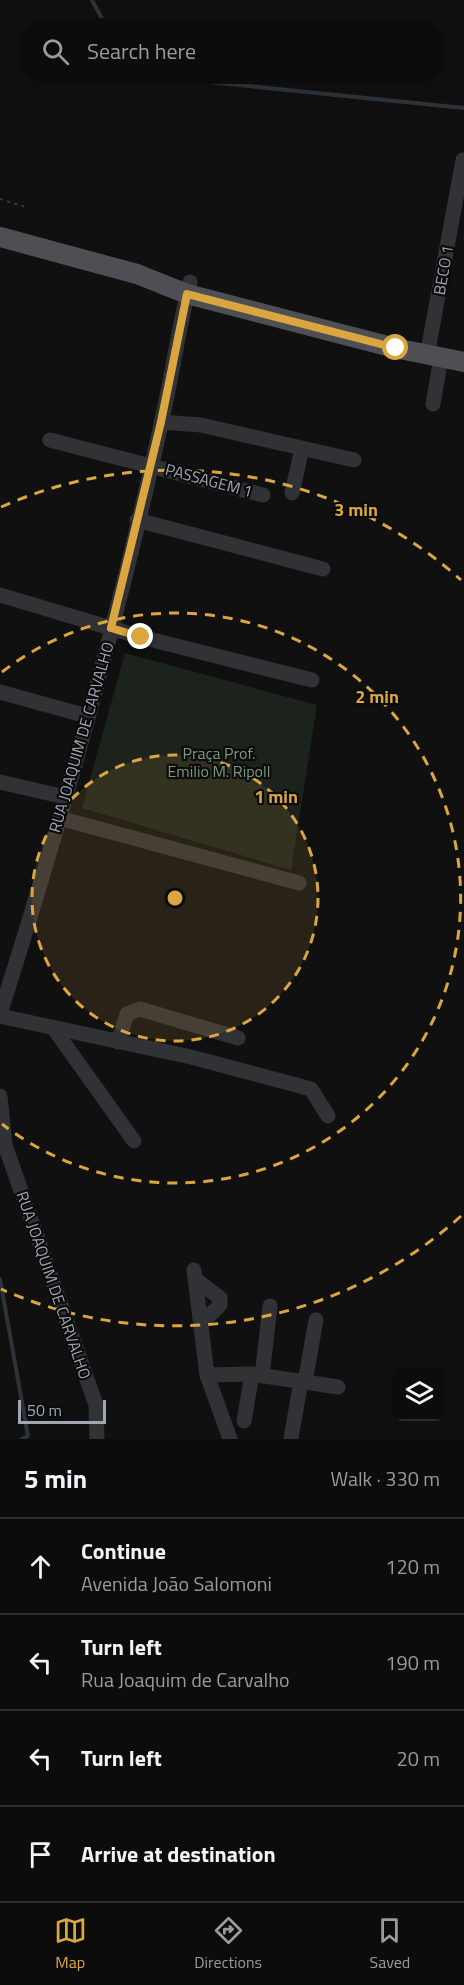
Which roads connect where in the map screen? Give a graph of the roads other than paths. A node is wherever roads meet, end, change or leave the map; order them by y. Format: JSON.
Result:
{"nodes":[{"id":1,"x":463,"y":160,"type":"edge"},
{"id":2,"x":0,"y":237,"type":"edge"},
{"id":3,"x":189,"y":288,"type":"junction"},
{"id":4,"x":435,"y":352,"type":"junction"},
{"id":5,"x":464,"y":356,"type":"edge"},
{"id":6,"x":464,"y":362,"type":"edge"},
{"id":7,"x":433,"y":404,"type":"dead end"},
{"id":8,"x":161,"y":422,"type":"junction"},
{"id":9,"x":50,"y":440,"type":"dead end"},
{"id":10,"x":302,"y":448,"type":"junction"},
{"id":11,"x":354,"y":460,"type":"dead end"},
{"id":12,"x":150,"y":464,"type":"junction"},
{"id":13,"x":292,"y":493,"type":"dead end"},
{"id":14,"x":264,"y":495,"type":"dead end"},
{"id":15,"x":137,"y":520,"type":"junction"},
{"id":16,"x":323,"y":569,"type":"dead end"},
{"id":17,"x":0,"y":595,"type":"edge"},
{"id":18,"x":111,"y":628,"type":"junction"},
{"id":19,"x":312,"y":680,"type":"dead end"},
{"id":20,"x":0,"y":692,"type":"edge"},
{"id":21,"x":87,"y":716,"type":"junction"},
{"id":22,"x":0,"y":782,"type":"edge"},
{"id":23,"x":65,"y":797,"type":"junction"},
{"id":24,"x":59,"y":818,"type":"junction"},
{"id":25,"x":298,"y":883,"type":"dead end"},
{"id":26,"x":0,"y":1015,"type":"edge"},
{"id":27,"x":54,"y":1029,"type":"junction"},
{"id":28,"x":238,"y":1038,"type":"dead end"},
{"id":29,"x":118,"y":1042,"type":"junction"},
{"id":30,"x":0,"y":1096,"type":"edge"},
{"id":31,"x":328,"y":1116,"type":"dead end"},
{"id":32,"x":134,"y":1141,"type":"dead end"},
{"id":33,"x":270,"y":1306,"type":"dead end"},
{"id":34,"x":316,"y":1320,"type":"dead end"},
{"id":35,"x":201,"y":1324,"type":"junction"},
{"id":36,"x":257,"y":1375,"type":"junction"},
{"id":37,"x":207,"y":1376,"type":"junction"},
{"id":38,"x":303,"y":1382,"type":"junction"},
{"id":39,"x":338,"y":1387,"type":"dead end"},
{"id":40,"x":244,"y":1422,"type":"dead end"},
{"id":41,"x":291,"y":1438,"type":"edge"},
{"id":42,"x":97,"y":1439,"type":"edge"},
{"id":43,"x":230,"y":1439,"type":"edge"}],
"edges":[{"from":1,"to":4,"type":"street","name":"BECO 1"},
{"from":2,"to":3,"type":"main road"},
{"from":3,"to":4,"type":"main road"},
{"from":3,"to":8,"type":"street","name":"RUA JOAQUIM DE CARVALHO"},
{"from":4,"to":5,"type":"main road"},
{"from":4,"to":6,"type":"main road"},
{"from":4,"to":7,"type":"street","name":"BECO 1"},
{"from":8,"to":10,"type":"street"},
{"from":8,"to":12,"type":"street","name":"RUA JOAQUIM DE CARVALHO"},
{"from":9,"to":12,"type":"street","name":"PASSAGEM 1"},
{"from":10,"to":11,"type":"street"},
{"from":10,"to":13,"type":"street"},
{"from":12,"to":14,"type":"street","name":"PASSAGEM 1"},
{"from":12,"to":15,"type":"street","name":"RUA JOAQUIM DE CARVALHO"},
{"from":15,"to":16,"type":"street"},
{"from":15,"to":18,"type":"street","name":"RUA JOAQUIM DE CARVALHO"},
{"from":17,"to":18,"type":"street"},
{"from":18,"to":19,"type":"street"},
{"from":18,"to":21,"type":"street","name":"RUA JOAQUIM DE CARVALHO"},
{"from":20,"to":21,"type":"street"},
{"from":21,"to":23,"type":"street","name":"RUA JOAQUIM DE CARVALHO"},
{"from":22,"to":23,"type":"street"},
{"from":23,"to":24,"type":"street","name":"RUA JOAQUIM DE CARVALHO"},
{"from":24,"to":25,"type":"street"},
{"from":24,"to":26,"type":"street","name":"RUA JOAQUIM DE CARVALHO"},
{"from":26,"to":27,"type":"street"},
{"from":27,"to":29,"type":"street"},
{"from":27,"to":32,"type":"street"},
{"from":28,"to":29,"type":"street"},
{"from":29,"to":31,"type":"street"},
{"from":30,"to":42,"type":"street","name":"RUA JOAQUIM DE CARVALHO"},
{"from":33,"to":36,"type":"street"},
{"from":34,"to":38,"type":"street"},
{"from":35,"to":35,"type":"street"},
{"from":35,"to":37,"type":"street"},
{"from":36,"to":37,"type":"street"},
{"from":36,"to":38,"type":"street"},
{"from":36,"to":40,"type":"street"},
{"from":37,"to":43,"type":"street"},
{"from":38,"to":39,"type":"street"},
{"from":38,"to":41,"type":"street"}]}
